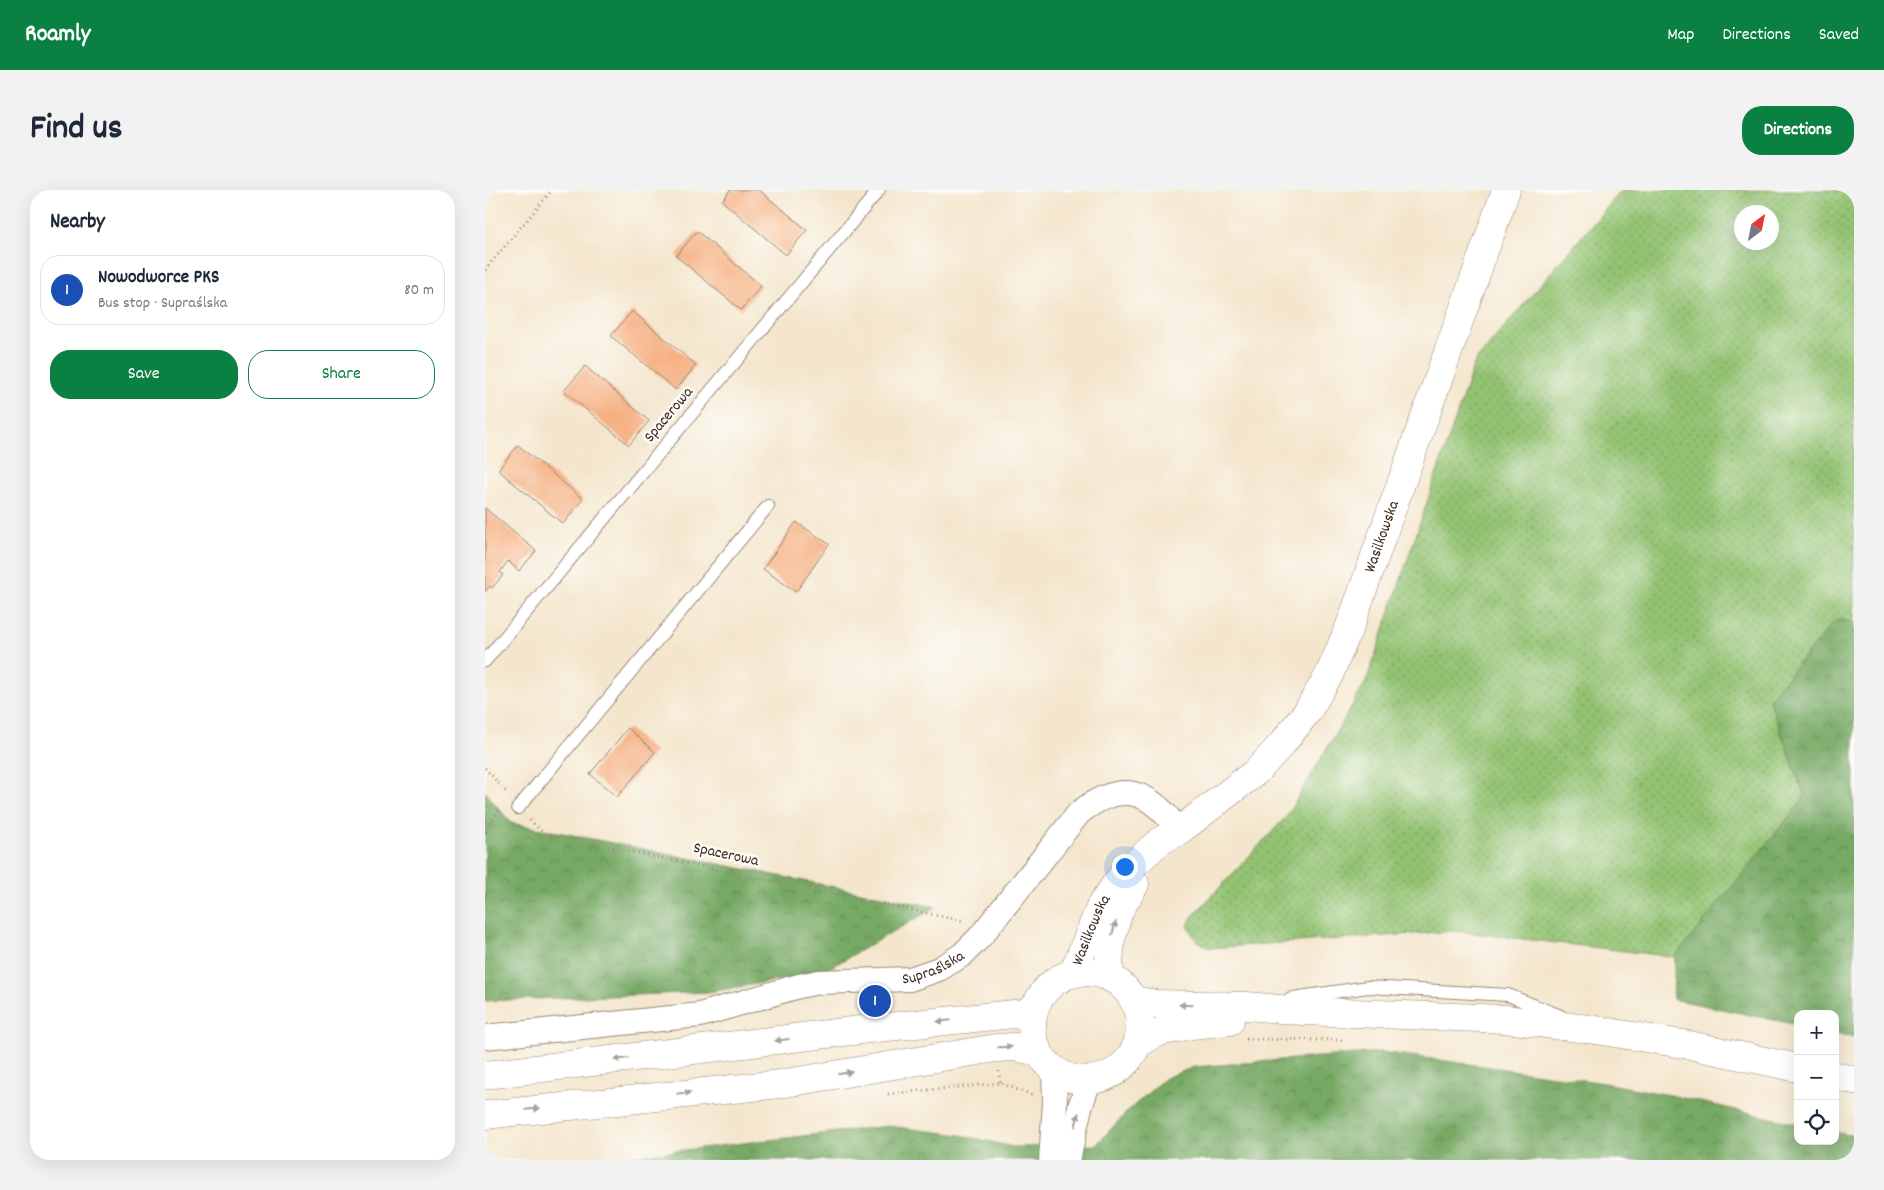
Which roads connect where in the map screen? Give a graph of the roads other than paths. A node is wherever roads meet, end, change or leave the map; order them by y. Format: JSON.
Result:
{"nodes":[{"id":1,"x":879,"y":190,"type":"edge"},
{"id":2,"x":1506,"y":190,"type":"edge"},
{"id":3,"x":768,"y":506,"type":"dead end"},
{"id":4,"x":485,"y":660,"type":"edge"},
{"id":5,"x":518,"y":808,"type":"road end"},
{"id":6,"x":1179,"y":831,"type":"junction"},
{"id":7,"x":1071,"y":974,"type":"junction"},
{"id":8,"x":1108,"y":976,"type":"junction"},
{"id":9,"x":1133,"y":1000,"type":"junction"},
{"id":10,"x":1035,"y":1007,"type":"junction"},
{"id":11,"x":1270,"y":1008,"type":"junction"},
{"id":12,"x":1303,"y":1011,"type":"junction"},
{"id":13,"x":1596,"y":1030,"type":"junction"},
{"id":14,"x":485,"y":1037,"type":"edge"},
{"id":15,"x":1139,"y":1055,"type":"junction"},
{"id":16,"x":1046,"y":1061,"type":"junction"},
{"id":17,"x":1794,"y":1067,"type":"edge"},
{"id":18,"x":485,"y":1075,"type":"edge"},
{"id":19,"x":1839,"y":1077,"type":"edge"},
{"id":20,"x":1089,"y":1080,"type":"junction"},
{"id":21,"x":1854,"y":1080,"type":"edge"},
{"id":22,"x":485,"y":1115,"type":"edge"},
{"id":23,"x":1051,"y":1160,"type":"edge"},
{"id":24,"x":1068,"y":1160,"type":"edge"}],
"edges":[{"from":1,"to":4,"type":"lane","name":"Spacerowa"},
{"from":2,"to":6,"type":"main road","name":"Wasilkowska"},
{"from":3,"to":5,"type":"lane"},
{"from":6,"to":7,"type":"main road","name":"Wasilkowska"},
{"from":8,"to":6,"type":"main road","name":"Wasilkowska","one_way":true},
{"from":6,"to":14,"type":"street","name":"Supraślska"},
{"from":7,"to":8,"type":"main road"},
{"from":7,"to":10,"type":"main road"},
{"from":8,"to":9,"type":"main road"},
{"from":11,"to":9,"type":"main road","one_way":true},
{"from":9,"to":15,"type":"main road"},
{"from":10,"to":16,"type":"main road"},
{"from":10,"to":18,"type":"main road","one_way":true},
{"from":11,"to":12,"type":"main road"},
{"from":11,"to":13,"type":"lane"},
{"from":12,"to":13,"type":"main road"},
{"from":12,"to":15,"type":"main road"},
{"from":13,"to":17,"type":"main road"},
{"from":15,"to":20,"type":"main road"},
{"from":16,"to":20,"type":"main road"},
{"from":22,"to":16,"type":"main road","one_way":true},
{"from":16,"to":23,"type":"street"},
{"from":19,"to":21,"type":"main road"},
{"from":24,"to":20,"type":"street","one_way":true}]}
